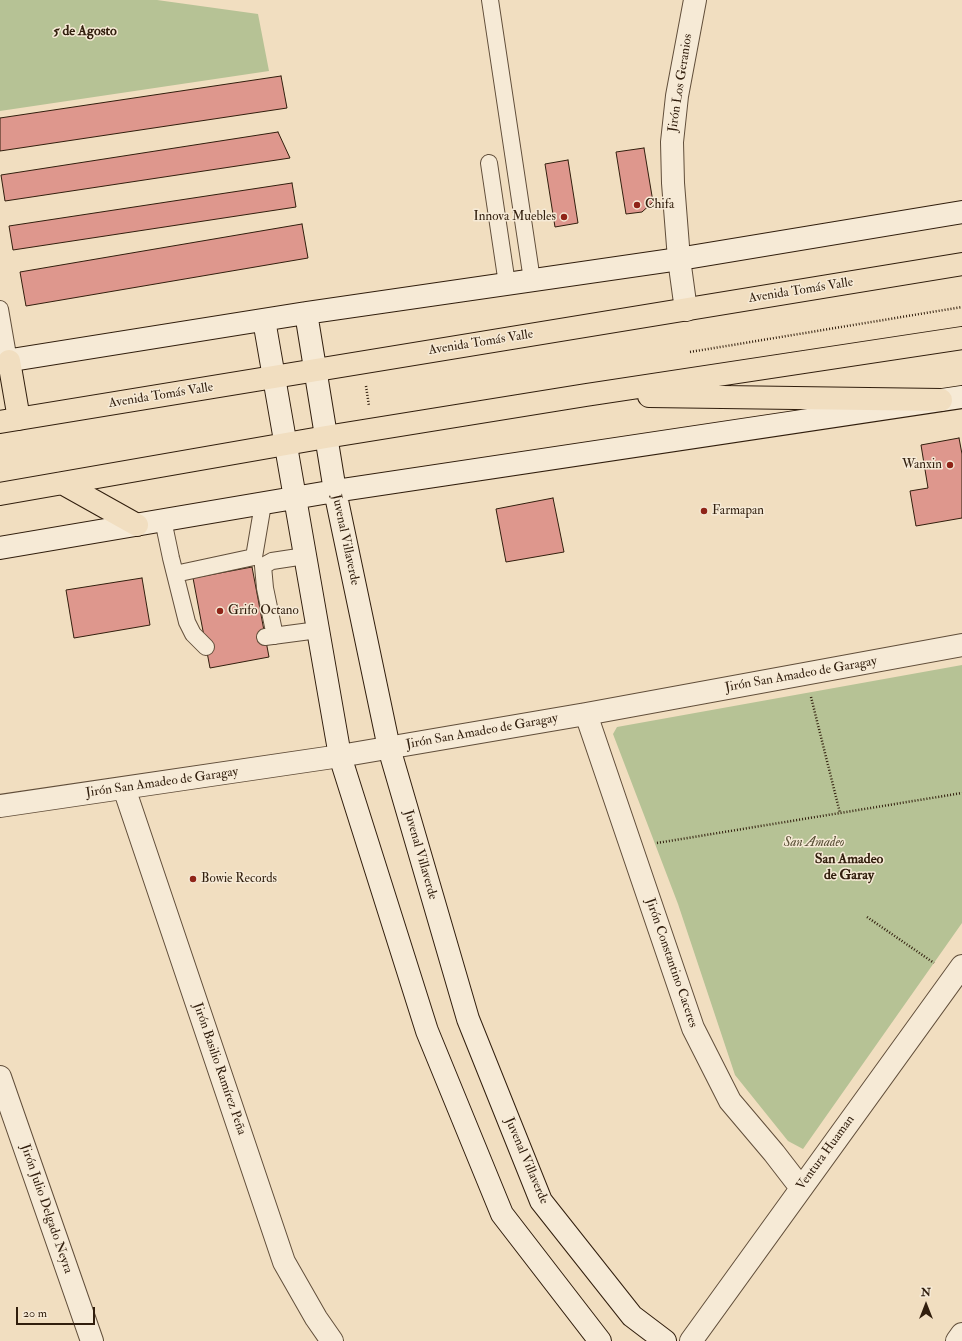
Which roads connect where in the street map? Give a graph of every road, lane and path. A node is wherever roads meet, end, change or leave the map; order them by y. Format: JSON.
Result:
{"nodes":[{"id":1,"x":490,"y":0,"type":"edge"},
{"id":2,"x":695,"y":0,"type":"edge"},
{"id":3,"x":489,"y":163,"type":"dead end"},
{"id":4,"x":962,"y":212,"type":"edge"},
{"id":5,"x":679,"y":259,"type":"junction"},
{"id":6,"x":962,"y":264,"type":"edge"},
{"id":7,"x":532,"y":280,"type":"junction"},
{"id":8,"x":507,"y":284,"type":"junction"},
{"id":9,"x":0,"y":309,"type":"edge"},
{"id":10,"x":686,"y":310,"type":"junction"},
{"id":11,"x":306,"y":313,"type":"junction"},
{"id":12,"x":264,"y":320,"type":"junction"},
{"id":13,"x":962,"y":338,"type":"edge"},
{"id":14,"x":4,"y":362,"type":"edge"},
{"id":15,"x":364,"y":362,"type":"junction"},
{"id":16,"x":315,"y":371,"type":"junction"},
{"id":17,"x":274,"y":378,"type":"junction"},
{"id":18,"x":586,"y":395,"type":"junction"},
{"id":19,"x":962,"y":397,"type":"edge"},
{"id":20,"x":941,"y":400,"type":"junction"},
{"id":21,"x":10,"y":421,"type":"edge"},
{"id":22,"x":372,"y":430,"type":"junction"},
{"id":23,"x":326,"y":437,"type":"junction"},
{"id":24,"x":285,"y":445,"type":"junction"},
{"id":25,"x":62,"y":483,"type":"junction"},
{"id":26,"x":335,"y":491,"type":"junction"},
{"id":27,"x":0,"y":494,"type":"edge"},
{"id":28,"x":295,"y":498,"type":"junction"},
{"id":29,"x":263,"y":504,"type":"junction"},
{"id":30,"x":163,"y":520,"type":"junction"},
{"id":31,"x":137,"y":525,"type":"junction"},
{"id":32,"x":0,"y":548,"type":"edge"},
{"id":33,"x":305,"y":556,"type":"junction"},
{"id":34,"x":259,"y":562,"type":"junction"},
{"id":35,"x":175,"y":574,"type":"junction"},
{"id":36,"x":318,"y":630,"type":"junction"},
{"id":37,"x":962,"y":645,"type":"edge"},
{"id":38,"x":206,"y":648,"type":"dead end"},
{"id":39,"x":810,"y":692,"type":"dead end"},
{"id":40,"x":586,"y":714,"type":"junction"},
{"id":41,"x":389,"y":748,"type":"junction"},
{"id":42,"x":340,"y":756,"type":"junction"},
{"id":43,"x":124,"y":788,"type":"junction"},
{"id":44,"x":962,"y":794,"type":"edge"},
{"id":45,"x":0,"y":806,"type":"edge"},
{"id":46,"x":840,"y":813,"type":"junction"},
{"id":47,"x":632,"y":848,"type":"junction"},
{"id":48,"x":868,"y":917,"type":"dead end"},
{"id":49,"x":958,"y":972,"type":"edge"},
{"id":50,"x":0,"y":1077,"type":"edge"},
{"id":51,"x":801,"y":1188,"type":"junction"},
{"id":52,"x":962,"y":1334,"type":"edge"},
{"id":53,"x":85,"y":1338,"type":"edge"},
{"id":54,"x":332,"y":1341,"type":"edge"},
{"id":55,"x":600,"y":1341,"type":"edge"},
{"id":56,"x":665,"y":1341,"type":"edge"},
{"id":57,"x":691,"y":1341,"type":"edge"},
{"id":58,"x":957,"y":1341,"type":"edge"}],
"edges":[{"from":1,"to":7,"type":"lane"},
{"from":2,"to":5,"type":"street","name":"Jirón Los Geranios"},
{"from":3,"to":8,"type":"lane"},
{"from":4,"to":5,"type":"street"},
{"from":5,"to":7,"type":"street"},
{"from":5,"to":10,"type":"street","name":"Jirón Los Geranios"},
{"from":6,"to":10,"type":"main road","name":"Avenida Tomás Valle"},
{"from":7,"to":8,"type":"street"},
{"from":8,"to":11,"type":"street"},
{"from":9,"to":14,"type":"lane"},
{"from":10,"to":15,"type":"main road","name":"Avenida Tomás Valle"},
{"from":11,"to":12,"type":"street"},
{"from":11,"to":16,"type":"street","name":"Juvenal Villaverde"},
{"from":12,"to":14,"type":"street"},
{"from":12,"to":17,"type":"street"},
{"from":13,"to":18,"type":"main road"},
{"from":14,"to":21,"type":"main road"},
{"from":15,"to":16,"type":"main road","name":"Avenida Tomás Valle"},
{"from":15,"to":22,"type":"path"},
{"from":16,"to":17,"type":"main road","name":"Avenida Tomás Valle"},
{"from":16,"to":23,"type":"street","name":"Juvenal Villaverde"},
{"from":17,"to":21,"type":"main road","name":"Avenida Tomás Valle"},
{"from":17,"to":24,"type":"street"},
{"from":18,"to":20,"type":"main road"},
{"from":18,"to":22,"type":"main road"},
{"from":19,"to":20,"type":"street"},
{"from":20,"to":26,"type":"street"},
{"from":22,"to":23,"type":"main road"},
{"from":23,"to":24,"type":"main road"},
{"from":23,"to":26,"type":"street","name":"Juvenal Villaverde"},
{"from":24,"to":25,"type":"main road"},
{"from":24,"to":28,"type":"street"},
{"from":25,"to":27,"type":"main road"},
{"from":25,"to":31,"type":"main road"},
{"from":26,"to":28,"type":"street"},
{"from":26,"to":41,"type":"street","name":"Juvenal Villaverde"},
{"from":28,"to":29,"type":"street"},
{"from":28,"to":33,"type":"street"},
{"from":29,"to":30,"type":"street"},
{"from":29,"to":34,"type":"lane"},
{"from":30,"to":31,"type":"street"},
{"from":30,"to":35,"type":"lane"},
{"from":31,"to":32,"type":"street"},
{"from":33,"to":34,"type":"lane"},
{"from":33,"to":36,"type":"street"},
{"from":34,"to":35,"type":"lane"},
{"from":34,"to":36,"type":"lane"},
{"from":35,"to":38,"type":"lane"},
{"from":36,"to":42,"type":"street"},
{"from":37,"to":40,"type":"street","name":"Jirón San Amadeo de Garagay"},
{"from":39,"to":46,"type":"path"},
{"from":40,"to":41,"type":"street","name":"Jirón San Amadeo de Garagay"},
{"from":40,"to":47,"type":"street","name":"Jirón Constantino Caceres"},
{"from":41,"to":42,"type":"street","name":"Jirón San Amadeo de Garagay"},
{"from":41,"to":56,"type":"street","name":"Juvenal Villaverde"},
{"from":42,"to":43,"type":"street","name":"Jirón San Amadeo de Garagay"},
{"from":42,"to":55,"type":"street"},
{"from":43,"to":45,"type":"street","name":"Jirón San Amadeo de Garagay"},
{"from":43,"to":54,"type":"street","name":"Jirón Basilio Ramírez Peña"},
{"from":44,"to":46,"type":"path"},
{"from":46,"to":47,"type":"path"},
{"from":47,"to":51,"type":"street","name":"Jirón Constantino Caceres"},
{"from":48,"to":49,"type":"path"},
{"from":49,"to":51,"type":"street","name":"Ventura Huaman"},
{"from":50,"to":53,"type":"street","name":"Jirón Julio Delgado Neyra"},
{"from":51,"to":57,"type":"street","name":"Ventura Huaman"},
{"from":52,"to":58,"type":"street"}]}
